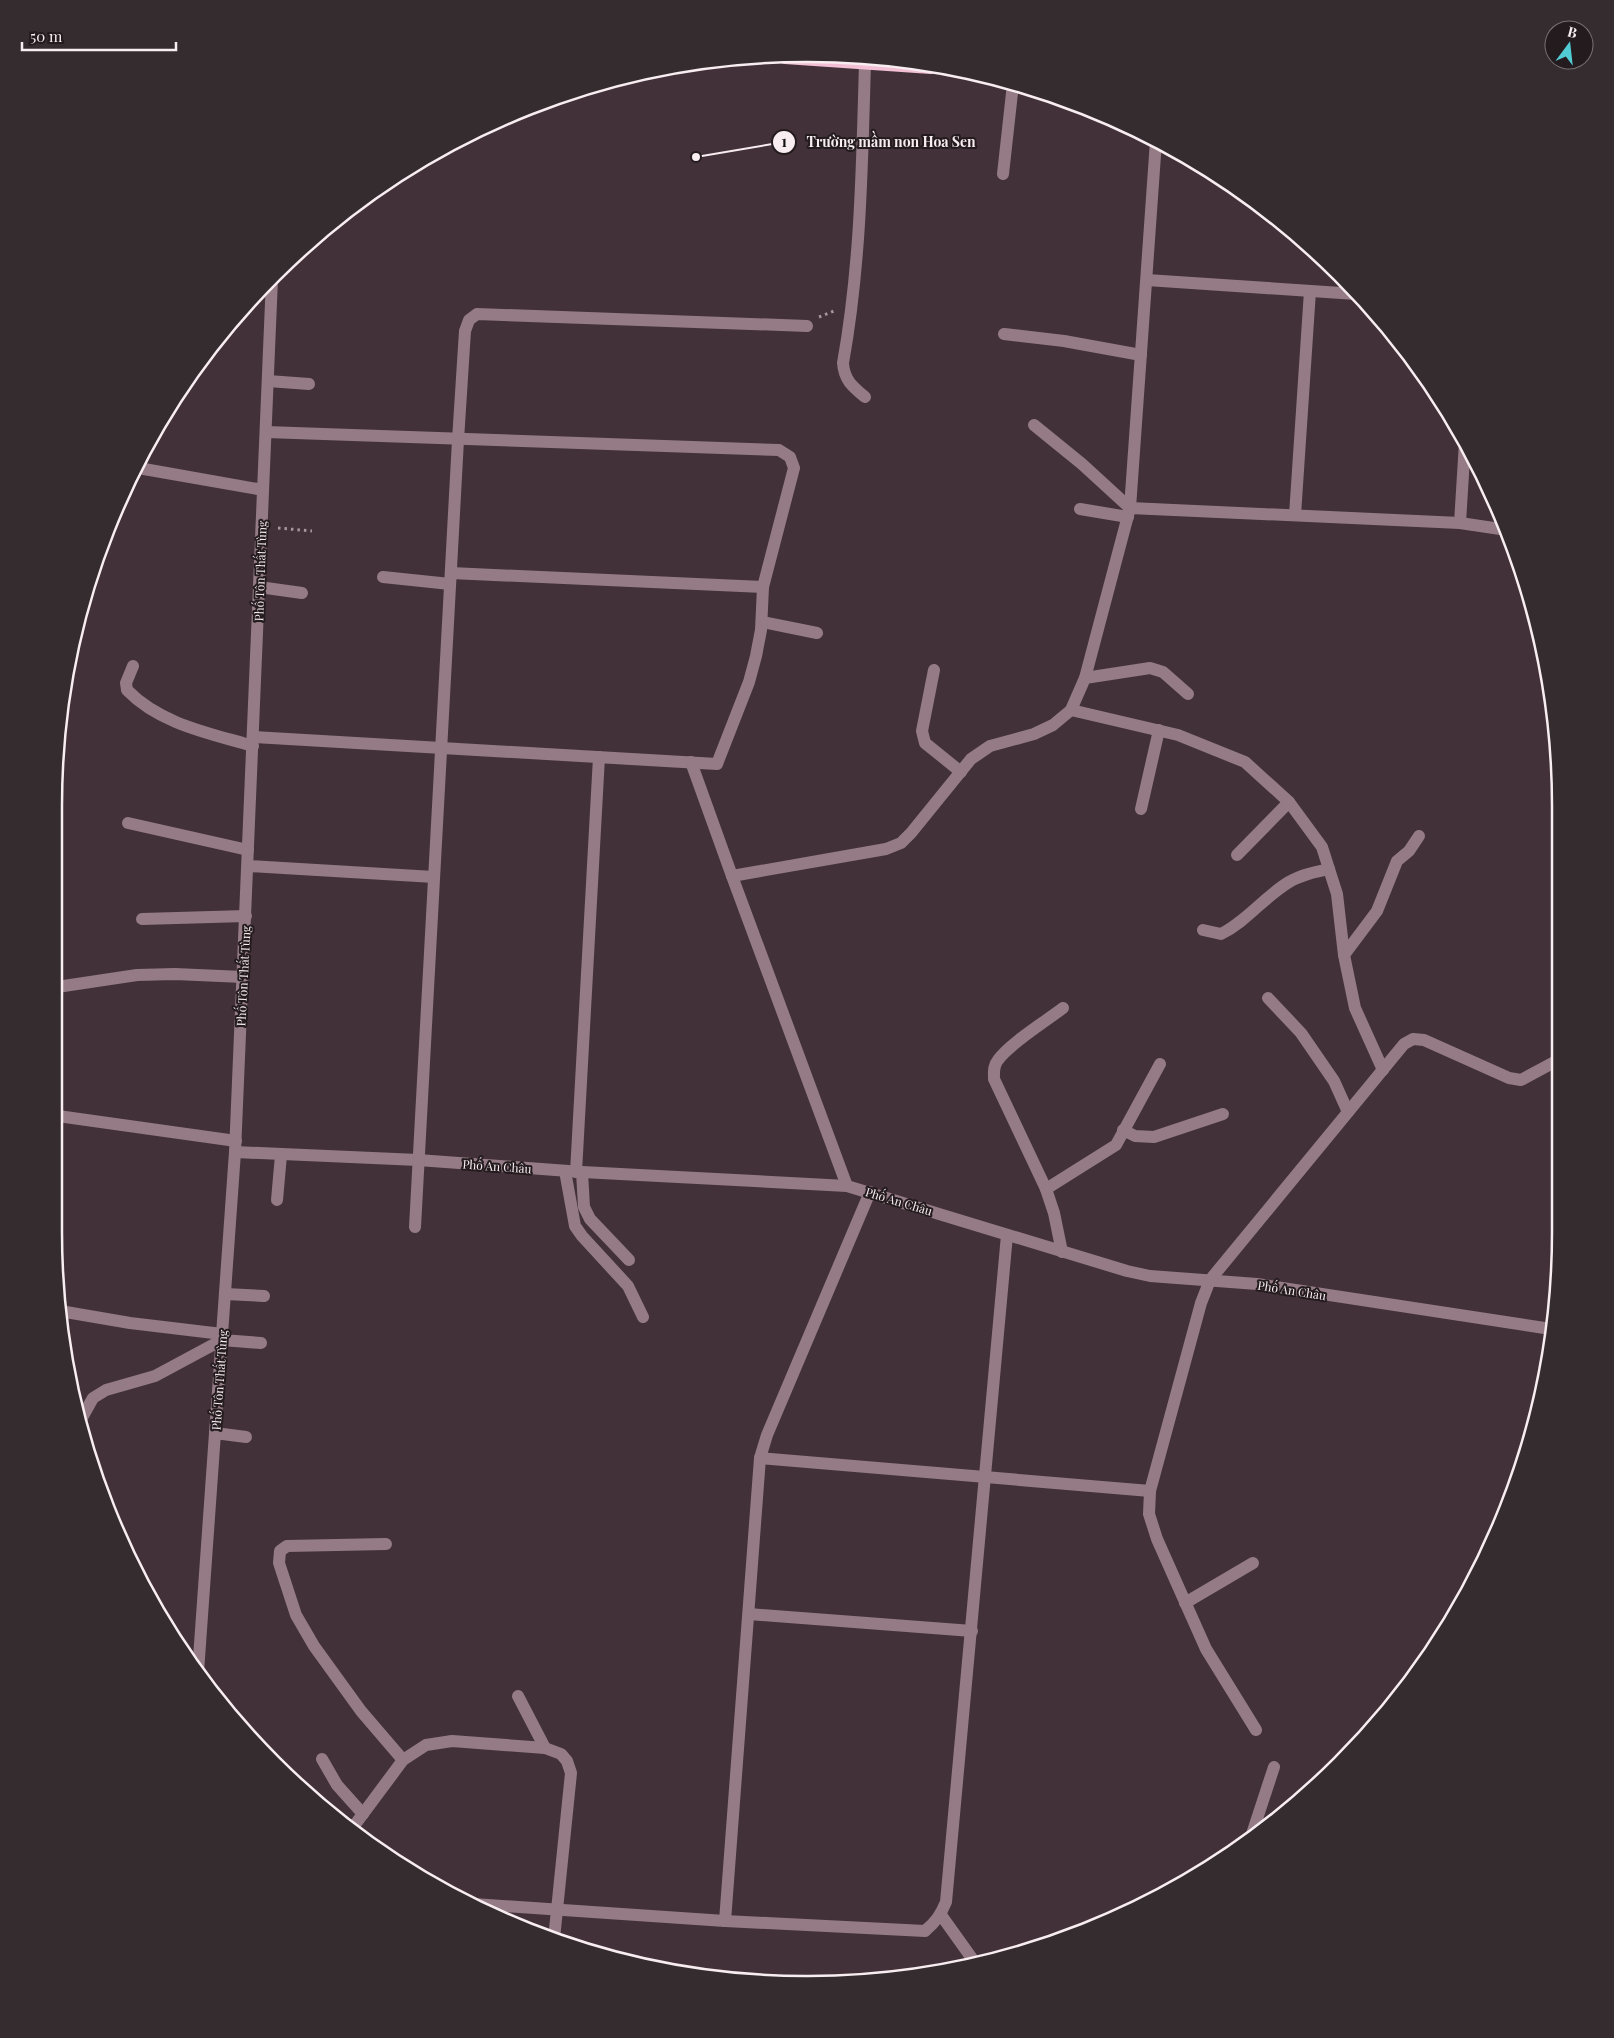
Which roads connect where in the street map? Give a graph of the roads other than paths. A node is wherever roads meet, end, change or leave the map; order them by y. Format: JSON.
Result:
{"nodes":[{"id":1,"x":865,"y":65,"type":"edge"},
{"id":2,"x":1012,"y":92,"type":"edge"},
{"id":3,"x":1155,"y":149,"type":"edge"},
{"id":4,"x":1002,"y":174,"type":"dead end"},
{"id":5,"x":1147,"y":280,"type":"junction"},
{"id":6,"x":272,"y":291,"type":"edge"},
{"id":7,"x":1310,"y":291,"type":"junction"},
{"id":8,"x":1345,"y":293,"type":"edge"},
{"id":9,"x":807,"y":326,"type":"road end"},
{"id":10,"x":1004,"y":334,"type":"dead end"},
{"id":11,"x":1142,"y":355,"type":"junction"},
{"id":12,"x":268,"y":381,"type":"junction"},
{"id":13,"x":309,"y":384,"type":"dead end"},
{"id":14,"x":864,"y":397,"type":"dead end"},
{"id":15,"x":1034,"y":425,"type":"dead end"},
{"id":16,"x":266,"y":432,"type":"junction"},
{"id":17,"x":458,"y":440,"type":"junction"},
{"id":18,"x":1464,"y":458,"type":"edge"},
{"id":19,"x":144,"y":469,"type":"dead end"},
{"id":20,"x":263,"y":490,"type":"junction"},
{"id":21,"x":1080,"y":510,"type":"dead end"},
{"id":22,"x":1129,"y":512,"type":"junction"},
{"id":23,"x":1295,"y":515,"type":"junction"},
{"id":24,"x":1460,"y":523,"type":"junction"},
{"id":25,"x":1497,"y":529,"type":"edge"},
{"id":26,"x":383,"y":577,"type":"dead end"},
{"id":27,"x":450,"y":579,"type":"junction"},
{"id":28,"x":762,"y":586,"type":"junction"},
{"id":29,"x":260,"y":587,"type":"junction"},
{"id":30,"x":302,"y":593,"type":"dead end"},
{"id":31,"x":762,"y":622,"type":"junction"},
{"id":32,"x":817,"y":633,"type":"dead end"},
{"id":33,"x":133,"y":666,"type":"dead end"},
{"id":34,"x":934,"y":670,"type":"dead end"},
{"id":35,"x":1085,"y":678,"type":"junction"},
{"id":36,"x":1188,"y":694,"type":"dead end"},
{"id":37,"x":1071,"y":710,"type":"junction"},
{"id":38,"x":1159,"y":730,"type":"junction"},
{"id":39,"x":253,"y":742,"type":"junction"},
{"id":40,"x":441,"y":749,"type":"junction"},
{"id":41,"x":600,"y":757,"type":"junction"},
{"id":42,"x":692,"y":762,"type":"junction"},
{"id":43,"x":961,"y":772,"type":"junction"},
{"id":44,"x":1289,"y":802,"type":"junction"},
{"id":45,"x":1141,"y":809,"type":"dead end"},
{"id":46,"x":128,"y":823,"type":"dead end"},
{"id":47,"x":1419,"y":836,"type":"dead end"},
{"id":48,"x":248,"y":850,"type":"junction"},
{"id":49,"x":1237,"y":855,"type":"dead end"},
{"id":50,"x":248,"y":866,"type":"junction"},
{"id":51,"x":1329,"y":868,"type":"junction"},
{"id":52,"x":732,"y":876,"type":"junction"},
{"id":53,"x":434,"y":877,"type":"junction"},
{"id":54,"x":246,"y":916,"type":"junction"},
{"id":55,"x":142,"y":919,"type":"dead end"},
{"id":56,"x":1203,"y":930,"type":"dead end"},
{"id":57,"x":1344,"y":955,"type":"junction"},
{"id":58,"x":243,"y":977,"type":"junction"},
{"id":59,"x":62,"y":986,"type":"edge"},
{"id":60,"x":1268,"y":998,"type":"dead end"},
{"id":61,"x":1063,"y":1008,"type":"dead end"},
{"id":62,"x":1552,"y":1063,"type":"edge"},
{"id":63,"x":1160,"y":1064,"type":"dead end"},
{"id":64,"x":1383,"y":1070,"type":"junction"},
{"id":65,"x":1348,"y":1112,"type":"junction"},
{"id":66,"x":1223,"y":1114,"type":"dead end"},
{"id":67,"x":62,"y":1117,"type":"edge"},
{"id":68,"x":1123,"y":1130,"type":"junction"},
{"id":69,"x":236,"y":1147,"type":"junction"},
{"id":70,"x":282,"y":1154,"type":"junction"},
{"id":71,"x":418,"y":1160,"type":"junction"},
{"id":72,"x":574,"y":1172,"type":"junction"},
{"id":73,"x":848,"y":1186,"type":"junction"},
{"id":74,"x":1046,"y":1189,"type":"junction"},
{"id":75,"x":870,"y":1192,"type":"junction"},
{"id":76,"x":277,"y":1200,"type":"dead end"},
{"id":77,"x":415,"y":1227,"type":"dead end"},
{"id":78,"x":1007,"y":1235,"type":"junction"},
{"id":79,"x":1062,"y":1252,"type":"junction"},
{"id":80,"x":629,"y":1260,"type":"dead end"},
{"id":81,"x":1210,"y":1280,"type":"junction"},
{"id":82,"x":225,"y":1294,"type":"junction"},
{"id":83,"x":264,"y":1296,"type":"dead end"},
{"id":84,"x":67,"y":1312,"type":"edge"},
{"id":85,"x":643,"y":1317,"type":"dead end"},
{"id":86,"x":1545,"y":1328,"type":"edge"},
{"id":87,"x":222,"y":1337,"type":"junction"},
{"id":88,"x":261,"y":1343,"type":"dead end"},
{"id":89,"x":85,"y":1411,"type":"edge"},
{"id":90,"x":215,"y":1433,"type":"junction"},
{"id":91,"x":246,"y":1438,"type":"dead end"},
{"id":92,"x":760,"y":1458,"type":"junction"},
{"id":93,"x":985,"y":1478,"type":"junction"},
{"id":94,"x":1150,"y":1491,"type":"junction"},
{"id":95,"x":386,"y":1544,"type":"dead end"},
{"id":96,"x":1253,"y":1563,"type":"dead end"},
{"id":97,"x":1186,"y":1603,"type":"junction"},
{"id":98,"x":748,"y":1614,"type":"junction"},
{"id":99,"x":972,"y":1631,"type":"junction"},
{"id":100,"x":199,"y":1660,"type":"edge"},
{"id":101,"x":518,"y":1696,"type":"dead end"},
{"id":102,"x":1256,"y":1730,"type":"dead end"},
{"id":103,"x":545,"y":1748,"type":"junction"},
{"id":104,"x":322,"y":1759,"type":"dead end"},
{"id":105,"x":403,"y":1760,"type":"junction"},
{"id":106,"x":1274,"y":1767,"type":"dead end"},
{"id":107,"x":363,"y":1814,"type":"junction"},
{"id":108,"x":356,"y":1823,"type":"edge"},
{"id":109,"x":1258,"y":1824,"type":"edge"},
{"id":110,"x":492,"y":1905,"type":"edge"},
{"id":111,"x":556,"y":1910,"type":"junction"},
{"id":112,"x":940,"y":1915,"type":"junction"},
{"id":113,"x":725,"y":1921,"type":"junction"},
{"id":114,"x":555,"y":1931,"type":"edge"},
{"id":115,"x":971,"y":1957,"type":"edge"}],
"edges":[{"from":1,"to":14,"type":"street"},
{"from":2,"to":4,"type":"street"},
{"from":3,"to":5,"type":"street"},
{"from":5,"to":7,"type":"street"},
{"from":5,"to":11,"type":"street"},
{"from":6,"to":12,"type":"street","name":"Phố Tôn Thất Tùng"},
{"from":7,"to":8,"type":"street"},
{"from":7,"to":23,"type":"street"},
{"from":9,"to":17,"type":"street"},
{"from":10,"to":11,"type":"street"},
{"from":11,"to":22,"type":"street"},
{"from":12,"to":13,"type":"street"},
{"from":12,"to":16,"type":"street","name":"Phố Tôn Thất Tùng"},
{"from":15,"to":22,"type":"street"},
{"from":16,"to":17,"type":"street"},
{"from":16,"to":20,"type":"street","name":"Phố Tôn Thất Tùng"},
{"from":17,"to":27,"type":"street"},
{"from":17,"to":28,"type":"street"},
{"from":18,"to":24,"type":"street"},
{"from":19,"to":20,"type":"street"},
{"from":20,"to":29,"type":"street","name":"Phố Tôn Thất Tùng"},
{"from":21,"to":22,"type":"street"},
{"from":22,"to":23,"type":"street"},
{"from":22,"to":35,"type":"street"},
{"from":23,"to":24,"type":"street"},
{"from":24,"to":25,"type":"street"},
{"from":26,"to":27,"type":"street"},
{"from":27,"to":28,"type":"street"},
{"from":27,"to":40,"type":"street"},
{"from":28,"to":31,"type":"street"},
{"from":29,"to":30,"type":"street"},
{"from":29,"to":39,"type":"street","name":"Phố Tôn Thất Tùng"},
{"from":31,"to":32,"type":"street"},
{"from":31,"to":42,"type":"street"},
{"from":33,"to":39,"type":"street"},
{"from":34,"to":43,"type":"street"},
{"from":35,"to":36,"type":"street"},
{"from":35,"to":37,"type":"street"},
{"from":37,"to":38,"type":"street"},
{"from":37,"to":43,"type":"street"},
{"from":38,"to":44,"type":"street"},
{"from":38,"to":45,"type":"street"},
{"from":39,"to":40,"type":"street"},
{"from":39,"to":48,"type":"street","name":"Phố Tôn Thất Tùng"},
{"from":40,"to":41,"type":"street"},
{"from":40,"to":53,"type":"street"},
{"from":41,"to":42,"type":"street"},
{"from":41,"to":72,"type":"street"},
{"from":42,"to":52,"type":"street"},
{"from":43,"to":52,"type":"street"},
{"from":44,"to":49,"type":"street"},
{"from":44,"to":51,"type":"street"},
{"from":46,"to":48,"type":"street"},
{"from":47,"to":57,"type":"street"},
{"from":48,"to":50,"type":"street","name":"Phố Tôn Thất Tùng"},
{"from":50,"to":53,"type":"street"},
{"from":50,"to":54,"type":"street","name":"Phố Tôn Thất Tùng"},
{"from":51,"to":56,"type":"street"},
{"from":51,"to":57,"type":"street"},
{"from":52,"to":73,"type":"street"},
{"from":53,"to":71,"type":"street"},
{"from":54,"to":55,"type":"street"},
{"from":54,"to":58,"type":"street","name":"Phố Tôn Thất Tùng"},
{"from":57,"to":64,"type":"street"},
{"from":58,"to":59,"type":"street"},
{"from":58,"to":69,"type":"street","name":"Phố Tôn Thất Tùng"},
{"from":60,"to":65,"type":"street"},
{"from":61,"to":74,"type":"street"},
{"from":62,"to":64,"type":"street"},
{"from":63,"to":68,"type":"street"},
{"from":64,"to":65,"type":"street"},
{"from":65,"to":81,"type":"street"},
{"from":66,"to":68,"type":"street"},
{"from":67,"to":69,"type":"street","name":"Phố An Châu"},
{"from":68,"to":74,"type":"street"},
{"from":69,"to":70,"type":"street","name":"Phố An Châu"},
{"from":69,"to":82,"type":"street","name":"Phố Tôn Thất Tùng"},
{"from":70,"to":71,"type":"street","name":"Phố An Châu"},
{"from":70,"to":76,"type":"street"},
{"from":71,"to":72,"type":"street","name":"Phố An Châu"},
{"from":71,"to":77,"type":"street"},
{"from":72,"to":73,"type":"street","name":"Phố An Châu"},
{"from":72,"to":80,"type":"street"},
{"from":72,"to":85,"type":"street"},
{"from":73,"to":75,"type":"street","name":"Phố An Châu"},
{"from":74,"to":79,"type":"street"},
{"from":75,"to":78,"type":"street","name":"Phố An Châu"},
{"from":75,"to":92,"type":"street"},
{"from":78,"to":79,"type":"street","name":"Phố An Châu"},
{"from":78,"to":93,"type":"street"},
{"from":79,"to":81,"type":"street","name":"Phố An Châu"},
{"from":81,"to":86,"type":"street","name":"Phố An Châu"},
{"from":81,"to":94,"type":"street"},
{"from":82,"to":83,"type":"street"},
{"from":82,"to":87,"type":"street","name":"Phố Tôn Thất Tùng"},
{"from":84,"to":87,"type":"street"},
{"from":87,"to":88,"type":"street"},
{"from":87,"to":89,"type":"street"},
{"from":87,"to":90,"type":"street","name":"Phố Tôn Thất Tùng"},
{"from":90,"to":91,"type":"street"},
{"from":90,"to":100,"type":"street","name":"Phố Tôn Thất Tùng"},
{"from":92,"to":93,"type":"street"},
{"from":92,"to":98,"type":"street"},
{"from":93,"to":94,"type":"street"},
{"from":93,"to":99,"type":"street"},
{"from":94,"to":97,"type":"street"},
{"from":95,"to":105,"type":"street"},
{"from":96,"to":97,"type":"street"},
{"from":97,"to":102,"type":"street"},
{"from":98,"to":99,"type":"street"},
{"from":98,"to":113,"type":"street"},
{"from":99,"to":112,"type":"street"},
{"from":101,"to":103,"type":"street"},
{"from":103,"to":105,"type":"street"},
{"from":103,"to":111,"type":"street"},
{"from":104,"to":107,"type":"street"},
{"from":105,"to":107,"type":"street"},
{"from":106,"to":109,"type":"street"},
{"from":107,"to":108,"type":"street"},
{"from":110,"to":111,"type":"street"},
{"from":111,"to":113,"type":"street"},
{"from":111,"to":114,"type":"street"},
{"from":112,"to":113,"type":"street"},
{"from":112,"to":115,"type":"street"}]}
